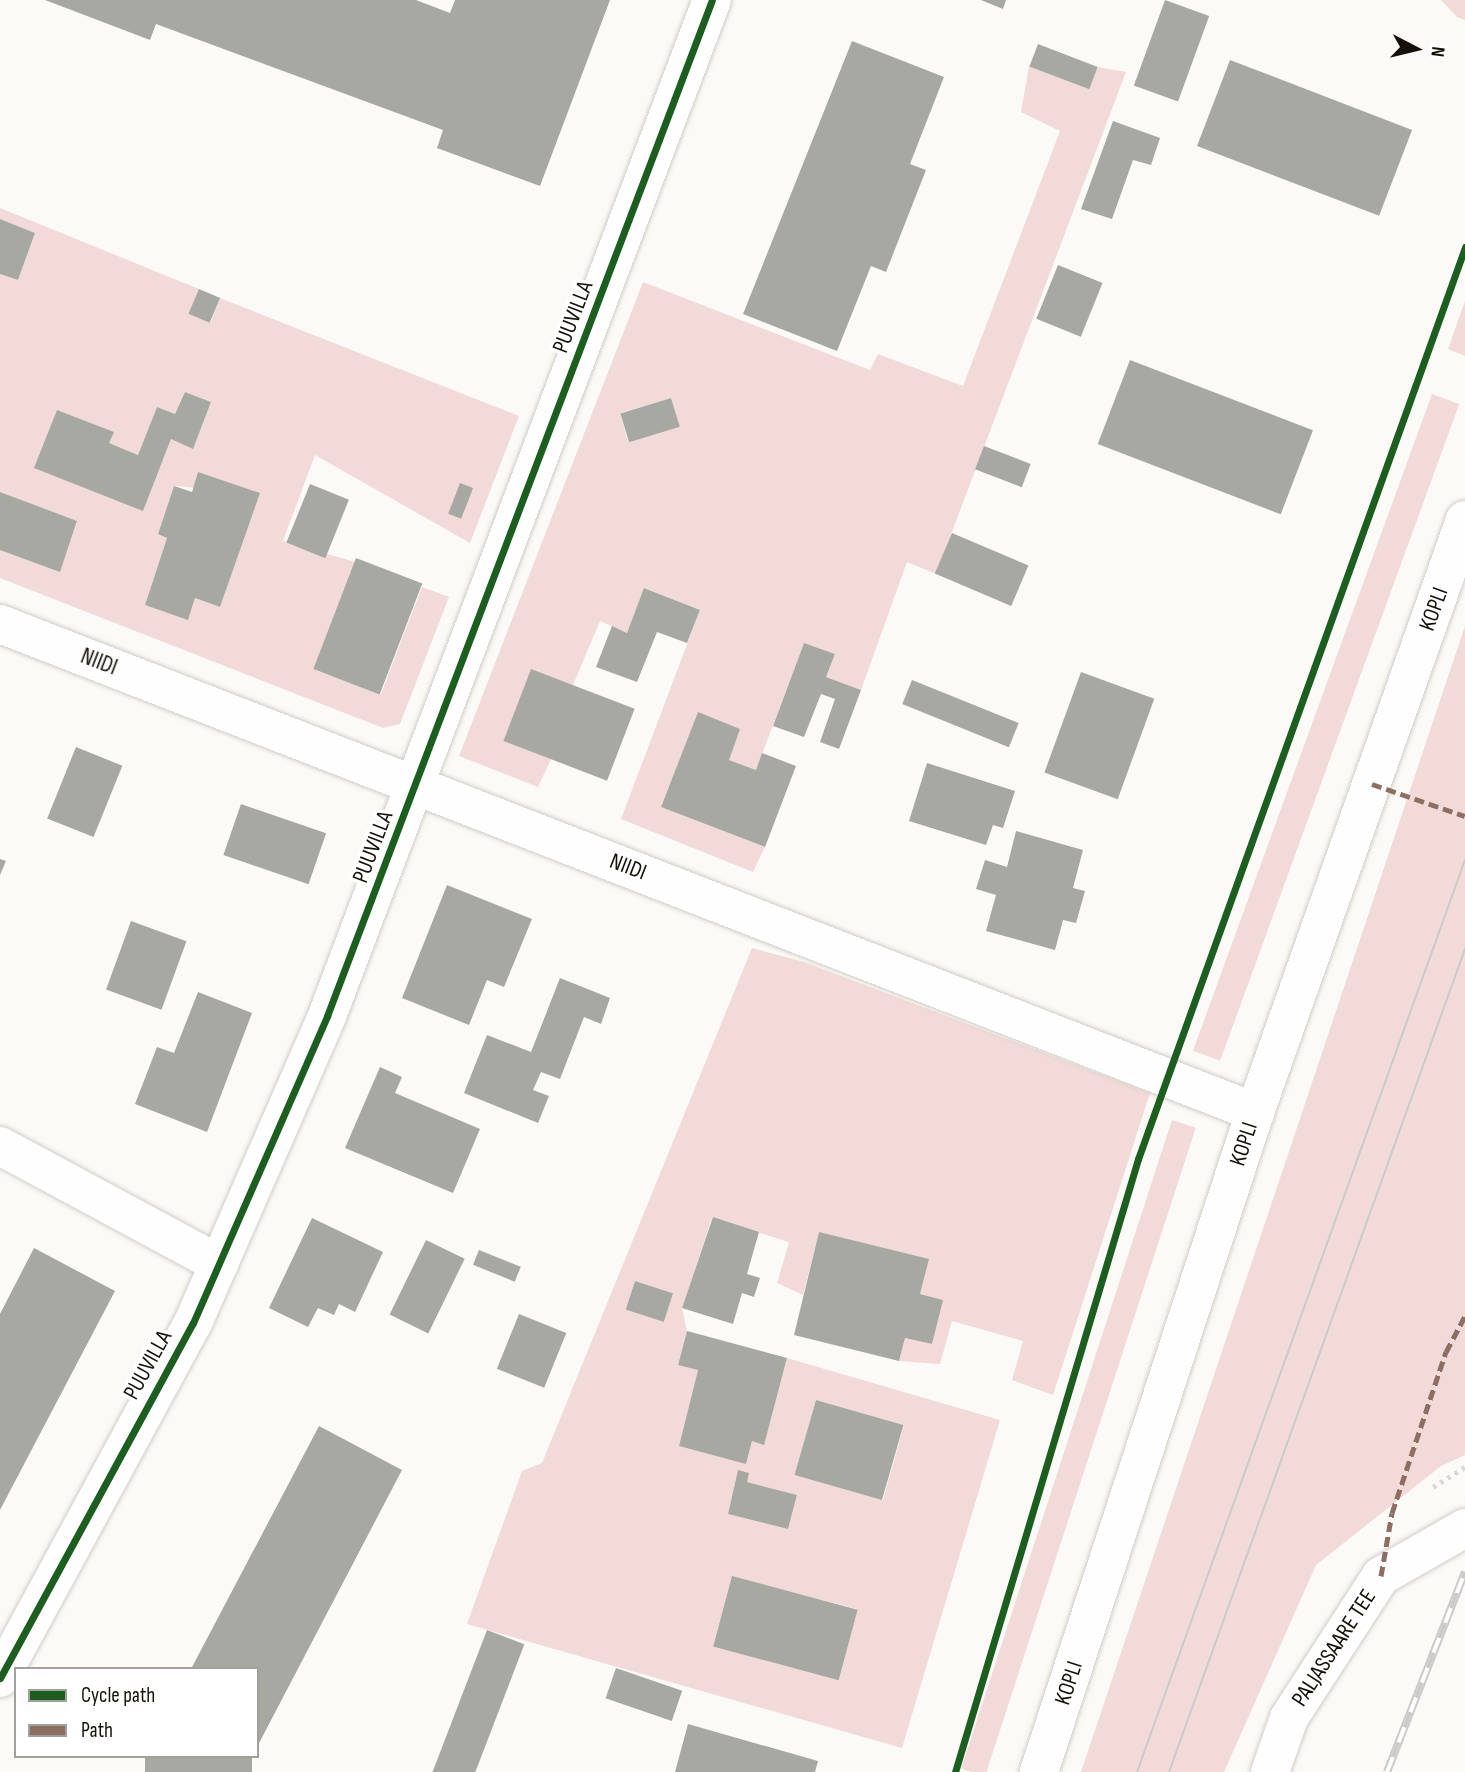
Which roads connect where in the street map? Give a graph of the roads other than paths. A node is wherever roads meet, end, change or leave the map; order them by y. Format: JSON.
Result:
{"nodes":[{"id":1,"x":712,"y":0,"type":"edge"},
{"id":2,"x":1465,"y":520,"type":"edge"},
{"id":3,"x":0,"y":624,"type":"edge"},
{"id":4,"x":418,"y":786,"type":"junction"},
{"id":5,"x":1255,"y":1112,"type":"junction"},
{"id":6,"x":0,"y":1146,"type":"edge"},
{"id":7,"x":219,"y":1264,"type":"junction"},
{"id":8,"x":1465,"y":1528,"type":"edge"},
{"id":9,"x":0,"y":1678,"type":"edge"},
{"id":10,"x":1040,"y":1772,"type":"edge"},
{"id":11,"x":1270,"y":1772,"type":"edge"}],
"edges":[{"from":1,"to":4,"type":"street","name":"PUUVILLA"},
{"from":2,"to":5,"type":"street","name":"KOPLI"},
{"from":3,"to":4,"type":"street","name":"NIIDI"},
{"from":4,"to":5,"type":"street","name":"NIIDI"},
{"from":4,"to":7,"type":"street","name":"PUUVILLA"},
{"from":5,"to":10,"type":"street","name":"KOPLI"},
{"from":6,"to":7,"type":"street"},
{"from":7,"to":9,"type":"street","name":"PUUVILLA"},
{"from":8,"to":11,"type":"street","name":"PALJASSAARE TEE"}]}
